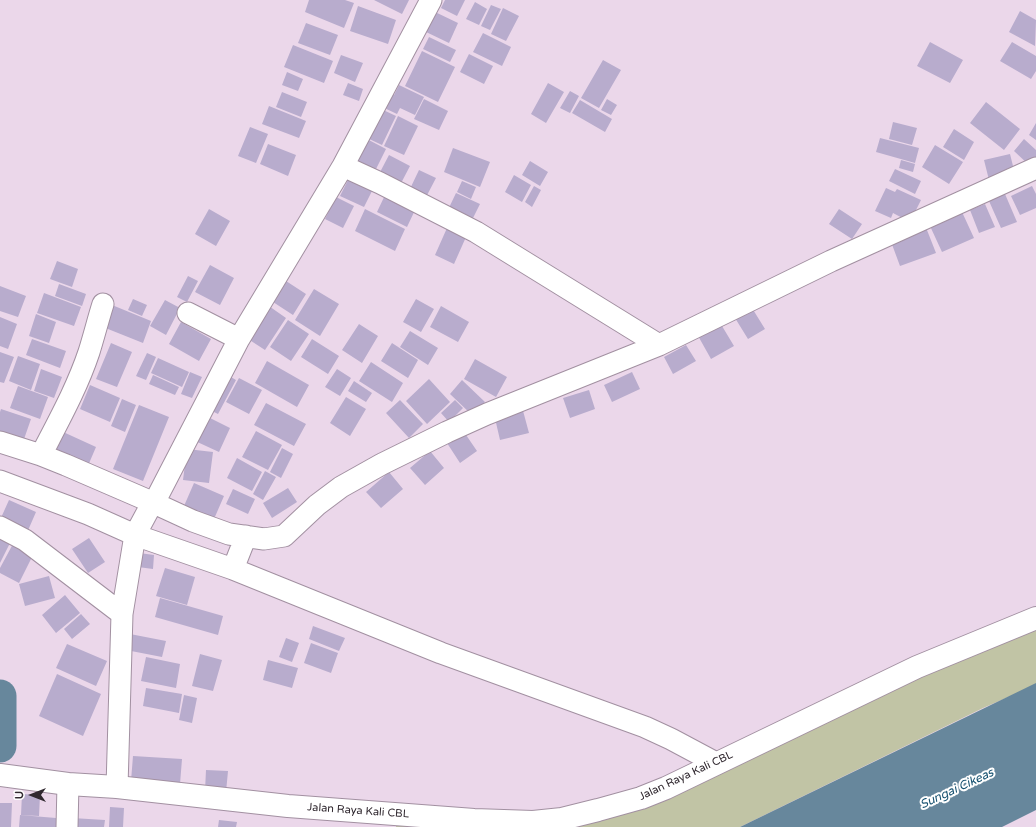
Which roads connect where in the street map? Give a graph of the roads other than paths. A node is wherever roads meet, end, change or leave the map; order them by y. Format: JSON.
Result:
{"nodes":[{"id":1,"x":432,"y":0,"type":"edge"},
{"id":2,"x":343,"y":166,"type":"junction"},
{"id":3,"x":1036,"y":168,"type":"edge"},
{"id":4,"x":103,"y":304,"type":"dead end"},
{"id":5,"x":188,"y":312,"type":"dead end"},
{"id":6,"x":239,"y":339,"type":"junction"},
{"id":7,"x":659,"y":345,"type":"junction"},
{"id":8,"x":0,"y":442,"type":"edge"},
{"id":9,"x":41,"y":455,"type":"junction"},
{"id":10,"x":0,"y":481,"type":"edge"},
{"id":11,"x":144,"y":518,"type":"junction"},
{"id":12,"x":0,"y":527,"type":"edge"},
{"id":13,"x":239,"y":554,"type":"junction"},
{"id":14,"x":122,"y":614,"type":"junction"},
{"id":15,"x":1036,"y":618,"type":"edge"},
{"id":16,"x":716,"y":763,"type":"junction"},
{"id":17,"x":2,"y":775,"type":"edge"},
{"id":18,"x":68,"y":784,"type":"junction"},
{"id":19,"x":117,"y":787,"type":"junction"},
{"id":20,"x":67,"y":827,"type":"edge"}],
"edges":[{"from":1,"to":2,"type":"street"},
{"from":2,"to":6,"type":"street"},
{"from":2,"to":7,"type":"street"},
{"from":3,"to":7,"type":"street"},
{"from":4,"to":9,"type":"street"},
{"from":5,"to":6,"type":"street"},
{"from":6,"to":11,"type":"street"},
{"from":7,"to":13,"type":"street"},
{"from":8,"to":9,"type":"street"},
{"from":9,"to":11,"type":"street"},
{"from":10,"to":11,"type":"street"},
{"from":11,"to":13,"type":"street"},
{"from":11,"to":13,"type":"street"},
{"from":11,"to":14,"type":"street"},
{"from":12,"to":14,"type":"street"},
{"from":13,"to":16,"type":"street"},
{"from":14,"to":19,"type":"street"},
{"from":15,"to":16,"type":"street","name":"Jalan Raya Kali CBL"},
{"from":16,"to":19,"type":"street","name":"Jalan Raya Kali CBL"},
{"from":17,"to":18,"type":"street","name":"Jalan Raya Kali CBL"},
{"from":18,"to":19,"type":"street","name":"Jalan Raya Kali CBL"},
{"from":18,"to":20,"type":"street"}]}
